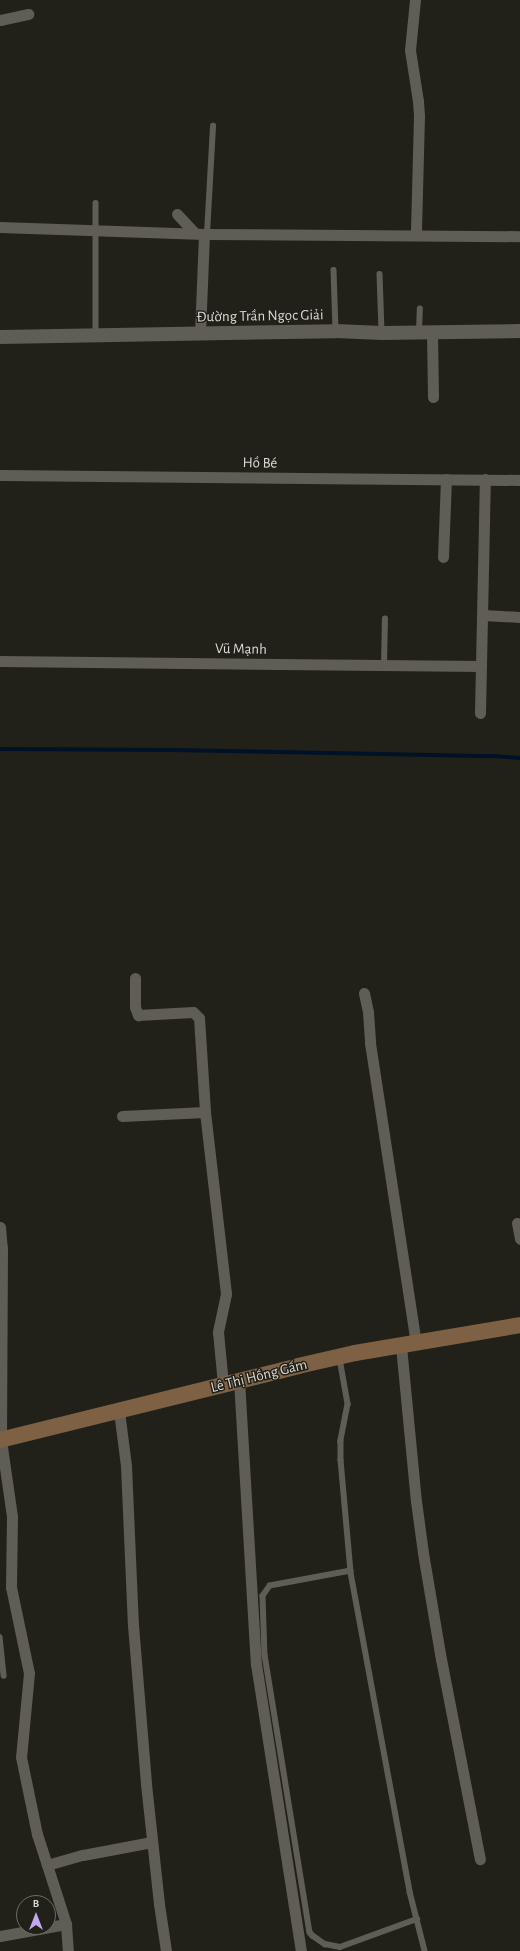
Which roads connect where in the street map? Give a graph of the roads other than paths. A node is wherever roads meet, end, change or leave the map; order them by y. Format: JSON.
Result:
{"nodes":[{"id":1,"x":415,"y":0,"type":"edge"},
{"id":2,"x":28,"y":14,"type":"dead end"},
{"id":3,"x":0,"y":20,"type":"edge"},
{"id":4,"x":213,"y":126,"type":"dead end"},
{"id":5,"x":96,"y":204,"type":"dead end"},
{"id":6,"x":177,"y":214,"type":"dead end"},
{"id":7,"x":0,"y":227,"type":"edge"},
{"id":8,"x":96,"y":230,"type":"junction"},
{"id":9,"x":202,"y":234,"type":"junction"},
{"id":10,"x":416,"y":234,"type":"junction"},
{"id":11,"x":520,"y":236,"type":"edge"},
{"id":12,"x":334,"y":270,"type":"dead end"},
{"id":13,"x":380,"y":274,"type":"dead end"},
{"id":14,"x":420,"y":309,"type":"dead end"},
{"id":15,"x":336,"y":331,"type":"junction"},
{"id":16,"x":520,"y":331,"type":"edge"},
{"id":17,"x":426,"y":332,"type":"junction"},
{"id":18,"x":382,"y":333,"type":"junction"},
{"id":19,"x":200,"y":334,"type":"junction"},
{"id":20,"x":96,"y":335,"type":"junction"},
{"id":21,"x":0,"y":337,"type":"edge"},
{"id":22,"x":433,"y":397,"type":"dead end"},
{"id":23,"x":0,"y":475,"type":"edge"},
{"id":24,"x":446,"y":479,"type":"junction"},
{"id":25,"x":485,"y":479,"type":"junction"},
{"id":26,"x":520,"y":480,"type":"edge"},
{"id":27,"x":443,"y":557,"type":"dead end"},
{"id":28,"x":483,"y":616,"type":"junction"},
{"id":29,"x":520,"y":617,"type":"edge"},
{"id":30,"x":385,"y":619,"type":"dead end"},
{"id":31,"x":0,"y":662,"type":"edge"},
{"id":32,"x":384,"y":665,"type":"junction"},
{"id":33,"x":481,"y":666,"type":"junction"},
{"id":34,"x":480,"y":713,"type":"dead end"},
{"id":35,"x":135,"y":978,"type":"dead end"},
{"id":36,"x":364,"y":993,"type":"dead end"},
{"id":37,"x":205,"y":1112,"type":"junction"},
{"id":38,"x":122,"y":1116,"type":"dead end"},
{"id":39,"x":517,"y":1223,"type":"dead end"},
{"id":40,"x":0,"y":1227,"type":"edge"},
{"id":41,"x":520,"y":1239,"type":"edge"},
{"id":42,"x":520,"y":1325,"type":"edge"},
{"id":43,"x":409,"y":1345,"type":"junction"},
{"id":44,"x":340,"y":1357,"type":"junction"},
{"id":45,"x":239,"y":1380,"type":"junction"},
{"id":46,"x":223,"y":1384,"type":"junction"},
{"id":47,"x":119,"y":1411,"type":"junction"},
{"id":48,"x":0,"y":1440,"type":"edge"},
{"id":49,"x":351,"y":1571,"type":"junction"},
{"id":50,"x":0,"y":1637,"type":"edge"},
{"id":51,"x":4,"y":1676,"type":"dead end"},
{"id":52,"x":152,"y":1842,"type":"junction"},
{"id":53,"x":480,"y":1859,"type":"dead end"},
{"id":54,"x":47,"y":1866,"type":"junction"},
{"id":55,"x":417,"y":1919,"type":"junction"},
{"id":56,"x":66,"y":1924,"type":"junction"},
{"id":57,"x":0,"y":1936,"type":"edge"},
{"id":58,"x":68,"y":1951,"type":"edge"},
{"id":59,"x":166,"y":1951,"type":"edge"},
{"id":60,"x":301,"y":1951,"type":"edge"},
{"id":61,"x":425,"y":1951,"type":"edge"}],
"edges":[{"from":1,"to":10,"type":"street"},
{"from":2,"to":3,"type":"street"},
{"from":4,"to":9,"type":"lane"},
{"from":5,"to":8,"type":"lane"},
{"from":6,"to":9,"type":"street"},
{"from":7,"to":8,"type":"street"},
{"from":8,"to":9,"type":"street"},
{"from":8,"to":20,"type":"lane"},
{"from":9,"to":10,"type":"street"},
{"from":9,"to":19,"type":"street"},
{"from":10,"to":11,"type":"street"},
{"from":12,"to":15,"type":"lane"},
{"from":13,"to":18,"type":"lane"},
{"from":14,"to":17,"type":"lane"},
{"from":15,"to":18,"type":"street","name":"Đường Trần Ngọc Giải"},
{"from":15,"to":19,"type":"street","name":"Đường Trần Ngọc Giải"},
{"from":16,"to":17,"type":"street","name":"Đường Trần Ngọc Giải"},
{"from":17,"to":18,"type":"street","name":"Đường Trần Ngọc Giải"},
{"from":17,"to":22,"type":"street"},
{"from":19,"to":20,"type":"street","name":"Đường Trần Ngọc Giải"},
{"from":20,"to":21,"type":"street","name":"Đường Trần Ngọc Giải"},
{"from":23,"to":24,"type":"street","name":"Hồ Bé"},
{"from":24,"to":25,"type":"street","name":"Hồ Bé"},
{"from":24,"to":27,"type":"street"},
{"from":25,"to":26,"type":"street","name":"Hồ Bé"},
{"from":25,"to":28,"type":"street"},
{"from":28,"to":29,"type":"street"},
{"from":28,"to":33,"type":"street"},
{"from":30,"to":32,"type":"lane"},
{"from":31,"to":32,"type":"street","name":"Vũ Mạnh"},
{"from":32,"to":33,"type":"street","name":"Vũ Mạnh"},
{"from":33,"to":34,"type":"street"},
{"from":35,"to":37,"type":"street"},
{"from":36,"to":43,"type":"street"},
{"from":37,"to":38,"type":"street"},
{"from":37,"to":46,"type":"street"},
{"from":39,"to":41,"type":"street"},
{"from":40,"to":48,"type":"street"},
{"from":42,"to":43,"type":"main road","name":"Lê Thị Hồng Gấm"},
{"from":43,"to":44,"type":"main road","name":"Lê Thị Hồng Gấm"},
{"from":43,"to":53,"type":"street"},
{"from":44,"to":45,"type":"main road","name":"Lê Thị Hồng Gấm"},
{"from":44,"to":49,"type":"lane"},
{"from":45,"to":46,"type":"main road","name":"Lê Thị Hồng Gấm"},
{"from":45,"to":60,"type":"street"},
{"from":46,"to":47,"type":"main road","name":"Lê Thị Hồng Gấm"},
{"from":47,"to":48,"type":"main road","name":"Lê Thị Hồng Gấm"},
{"from":47,"to":52,"type":"street"},
{"from":48,"to":54,"type":"street"},
{"from":49,"to":55,"type":"lane"},
{"from":49,"to":55,"type":"lane"},
{"from":50,"to":51,"type":"lane"},
{"from":52,"to":54,"type":"street"},
{"from":52,"to":59,"type":"street"},
{"from":54,"to":56,"type":"street"},
{"from":55,"to":61,"type":"lane"},
{"from":56,"to":57,"type":"street"},
{"from":56,"to":58,"type":"street"}]}
